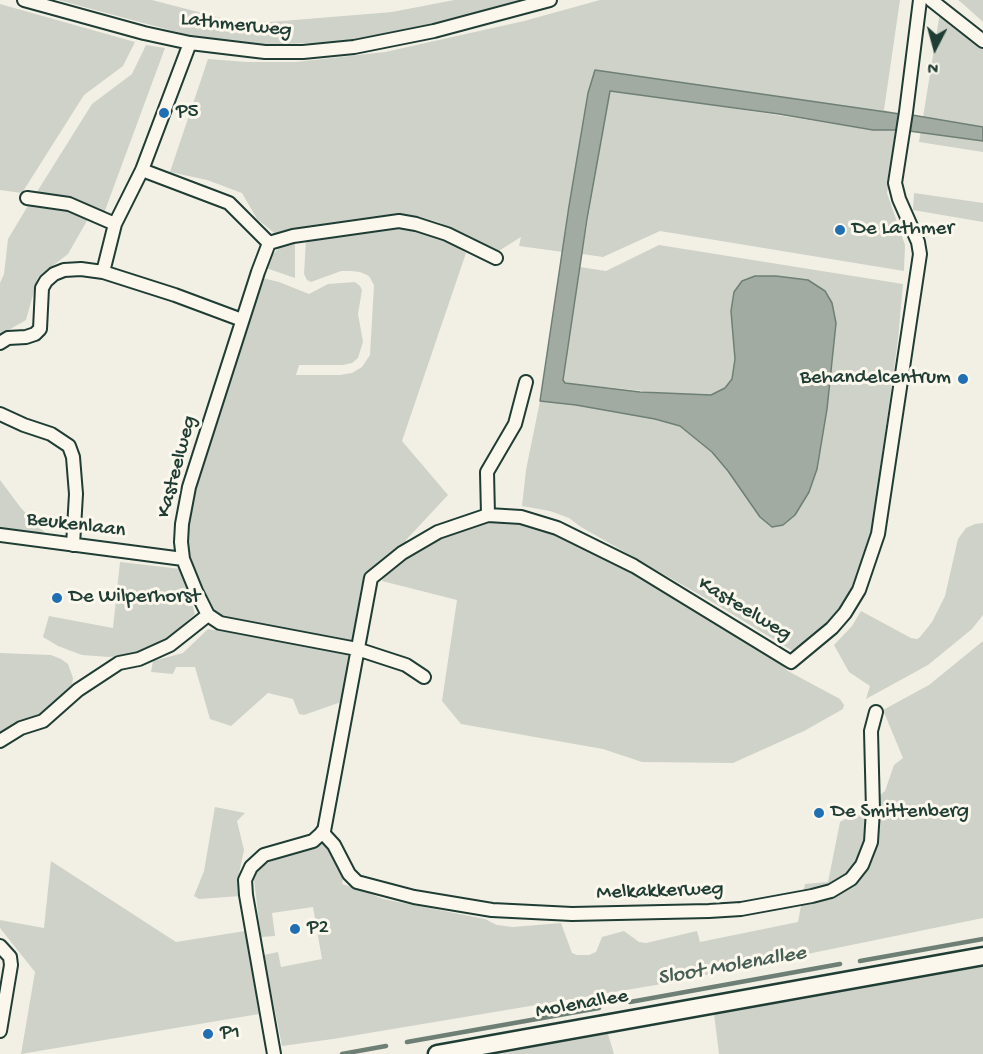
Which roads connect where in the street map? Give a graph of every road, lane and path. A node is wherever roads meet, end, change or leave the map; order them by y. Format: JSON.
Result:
{"nodes":[{"id":1,"x":24,"y":0,"type":"edge"},
{"id":2,"x":550,"y":0,"type":"edge"},
{"id":3,"x":920,"y":0,"type":"edge"},
{"id":4,"x":932,"y":0,"type":"edge"},
{"id":5,"x":983,"y":41,"type":"edge"},
{"id":6,"x":190,"y":43,"type":"junction"},
{"id":7,"x":142,"y":170,"type":"junction"},
{"id":8,"x":27,"y":198,"type":"dead end"},
{"id":9,"x":115,"y":224,"type":"junction"},
{"id":10,"x":269,"y":243,"type":"junction"},
{"id":11,"x":496,"y":258,"type":"dead end"},
{"id":12,"x":103,"y":272,"type":"junction"},
{"id":13,"x":243,"y":320,"type":"junction"},
{"id":14,"x":0,"y":343,"type":"edge"},
{"id":15,"x":526,"y":382,"type":"dead end"},
{"id":16,"x":0,"y":414,"type":"edge"},
{"id":17,"x":488,"y":515,"type":"junction"},
{"id":18,"x":0,"y":535,"type":"edge"},
{"id":19,"x":73,"y":545,"type":"junction"},
{"id":20,"x":183,"y":559,"type":"junction"},
{"id":21,"x":208,"y":615,"type":"junction"},
{"id":22,"x":357,"y":649,"type":"junction"},
{"id":23,"x":424,"y":678,"type":"dead end"},
{"id":24,"x":876,"y":712,"type":"dead end"},
{"id":25,"x":0,"y":741,"type":"edge"},
{"id":26,"x":324,"y":829,"type":"junction"},
{"id":27,"x":0,"y":946,"type":"edge"},
{"id":28,"x":983,"y":956,"type":"edge"},
{"id":29,"x":0,"y":1031,"type":"edge"},
{"id":30,"x":274,"y":1054,"type":"edge"},
{"id":31,"x":437,"y":1054,"type":"edge"}],
"edges":[{"from":1,"to":6,"type":"street","name":"Lathmerweg"},
{"from":2,"to":6,"type":"street","name":"Lathmerweg"},
{"from":3,"to":17,"type":"street","name":"Kasteelweg"},
{"from":4,"to":5,"type":"street"},
{"from":6,"to":7,"type":"street"},
{"from":7,"to":9,"type":"street"},
{"from":7,"to":10,"type":"street"},
{"from":8,"to":9,"type":"street"},
{"from":9,"to":12,"type":"street"},
{"from":10,"to":11,"type":"street"},
{"from":10,"to":13,"type":"street","name":"Kasteelweg"},
{"from":12,"to":13,"type":"street"},
{"from":12,"to":14,"type":"street"},
{"from":13,"to":20,"type":"street","name":"Kasteelweg"},
{"from":15,"to":17,"type":"street"},
{"from":16,"to":19,"type":"street"},
{"from":17,"to":22,"type":"street","name":"Kasteelweg"},
{"from":18,"to":19,"type":"street","name":"Beukenlaan"},
{"from":19,"to":20,"type":"street","name":"Beukenlaan"},
{"from":20,"to":21,"type":"street","name":"Kasteelweg"},
{"from":21,"to":22,"type":"street"},
{"from":21,"to":25,"type":"street"},
{"from":22,"to":23,"type":"street"},
{"from":22,"to":26,"type":"street"},
{"from":24,"to":26,"type":"street","name":"Melkakkerweg"},
{"from":26,"to":30,"type":"street"},
{"from":27,"to":29,"type":"street"},
{"from":28,"to":31,"type":"main road","name":"Molenallee"}]}
